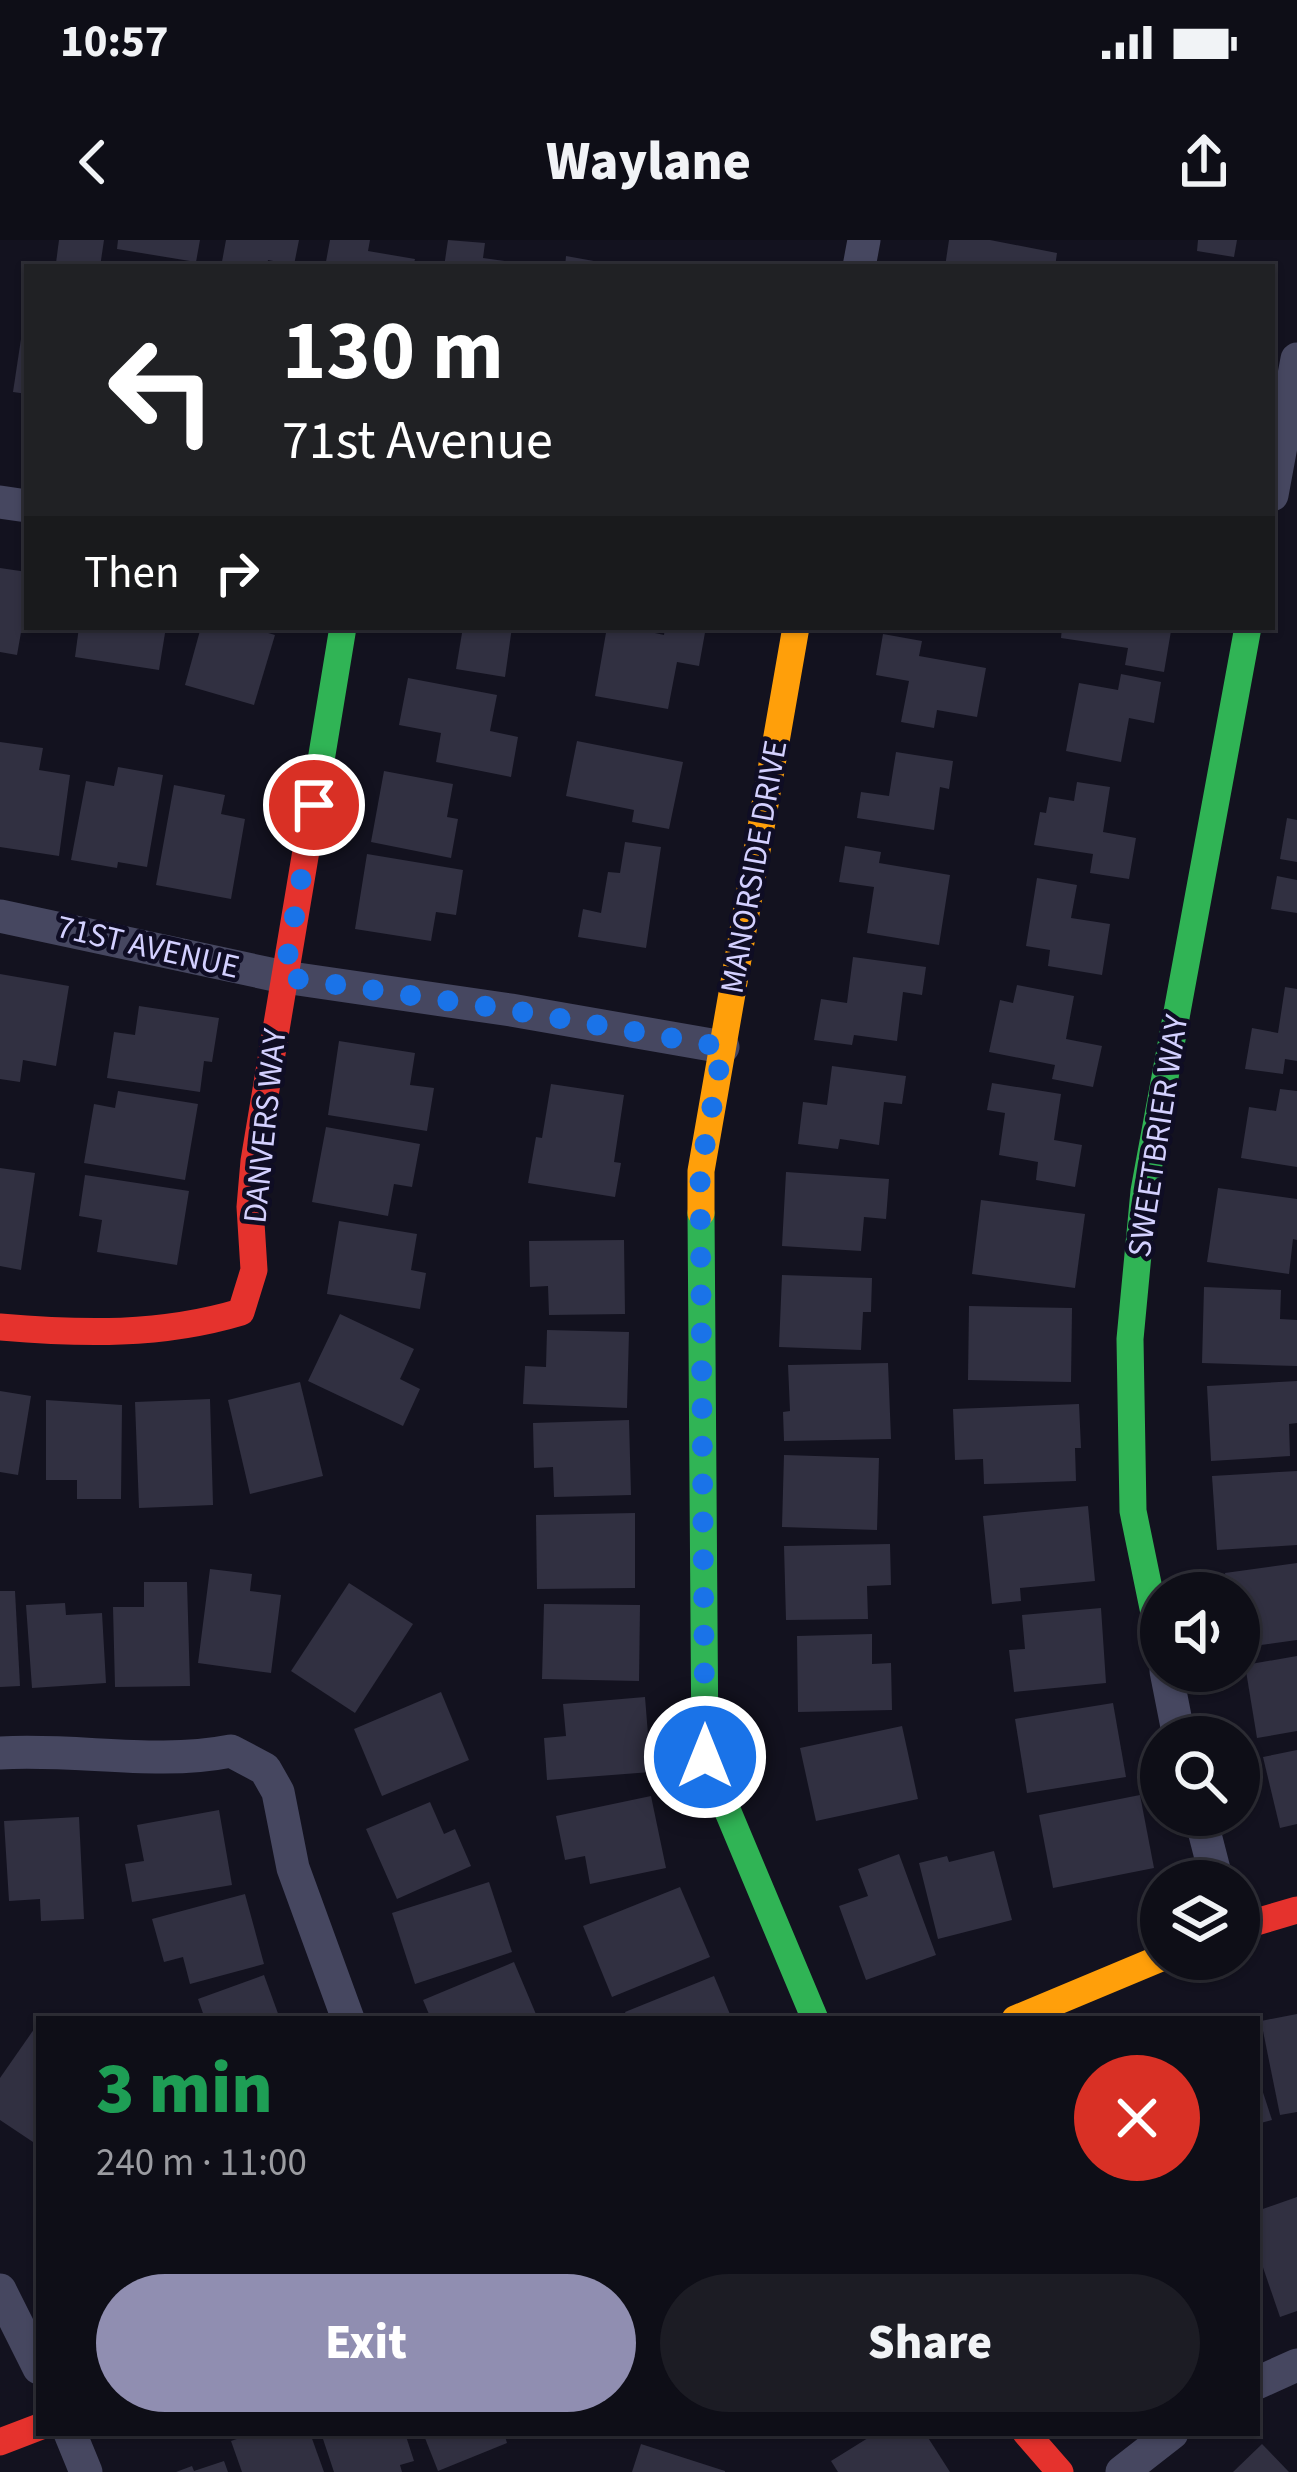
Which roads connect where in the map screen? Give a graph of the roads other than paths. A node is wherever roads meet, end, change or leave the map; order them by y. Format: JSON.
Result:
{"nodes":[{"id":1,"x":1297,"y":359,"type":"edge"},
{"id":2,"x":1275,"y":479,"type":"edge"},
{"id":3,"x":342,"y":630,"type":"edge"},
{"id":4,"x":795,"y":630,"type":"edge"},
{"id":5,"x":1247,"y":630,"type":"edge"},
{"id":6,"x":0,"y":916,"type":"edge"},
{"id":7,"x":284,"y":977,"type":"junction"},
{"id":8,"x":723,"y":1047,"type":"junction"},
{"id":9,"x":0,"y":1327,"type":"edge"},
{"id":10,"x":1146,"y":1572,"type":"edge"},
{"id":11,"x":0,"y":1753,"type":"edge"},
{"id":12,"x":1297,"y":1910,"type":"edge"},
{"id":13,"x":1260,"y":1921,"type":"edge"},
{"id":14,"x":1140,"y":1967,"type":"edge"},
{"id":15,"x":347,"y":2016,"type":"edge"},
{"id":16,"x":814,"y":2016,"type":"edge"},
{"id":17,"x":1022,"y":2016,"type":"edge"},
{"id":18,"x":0,"y":2290,"type":"edge"},
{"id":19,"x":36,"y":2362,"type":"edge"},
{"id":20,"x":1297,"y":2365,"type":"edge"},
{"id":21,"x":1260,"y":2382,"type":"edge"},
{"id":22,"x":36,"y":2428,"type":"edge"},
{"id":23,"x":71,"y":2436,"type":"edge"},
{"id":24,"x":1029,"y":2436,"type":"edge"},
{"id":25,"x":1168,"y":2436,"type":"edge"},
{"id":26,"x":0,"y":2443,"type":"edge"},
{"id":27,"x":86,"y":2472,"type":"edge"},
{"id":28,"x":1060,"y":2472,"type":"edge"},
{"id":29,"x":1122,"y":2472,"type":"edge"}],
"edges":[{"from":1,"to":2,"type":"street"},
{"from":3,"to":7,"type":"street","name":"DANVERS WAY"},
{"from":4,"to":8,"type":"street","name":"MANORSIDE DRIVE"},
{"from":5,"to":10,"type":"street","name":"SWEETBRIER WAY"},
{"from":6,"to":7,"type":"street","name":"71ST AVENUE"},
{"from":7,"to":8,"type":"street","name":"71ST AVENUE"},
{"from":7,"to":9,"type":"street","name":"DANVERS WAY"},
{"from":8,"to":16,"type":"street","name":"MANORSIDE DRIVE"},
{"from":11,"to":15,"type":"street"},
{"from":12,"to":13,"type":"street"},
{"from":14,"to":17,"type":"street"},
{"from":18,"to":19,"type":"street"},
{"from":20,"to":21,"type":"street"},
{"from":22,"to":26,"type":"street"},
{"from":23,"to":27,"type":"street"},
{"from":24,"to":28,"type":"street"},
{"from":25,"to":29,"type":"street"}]}
